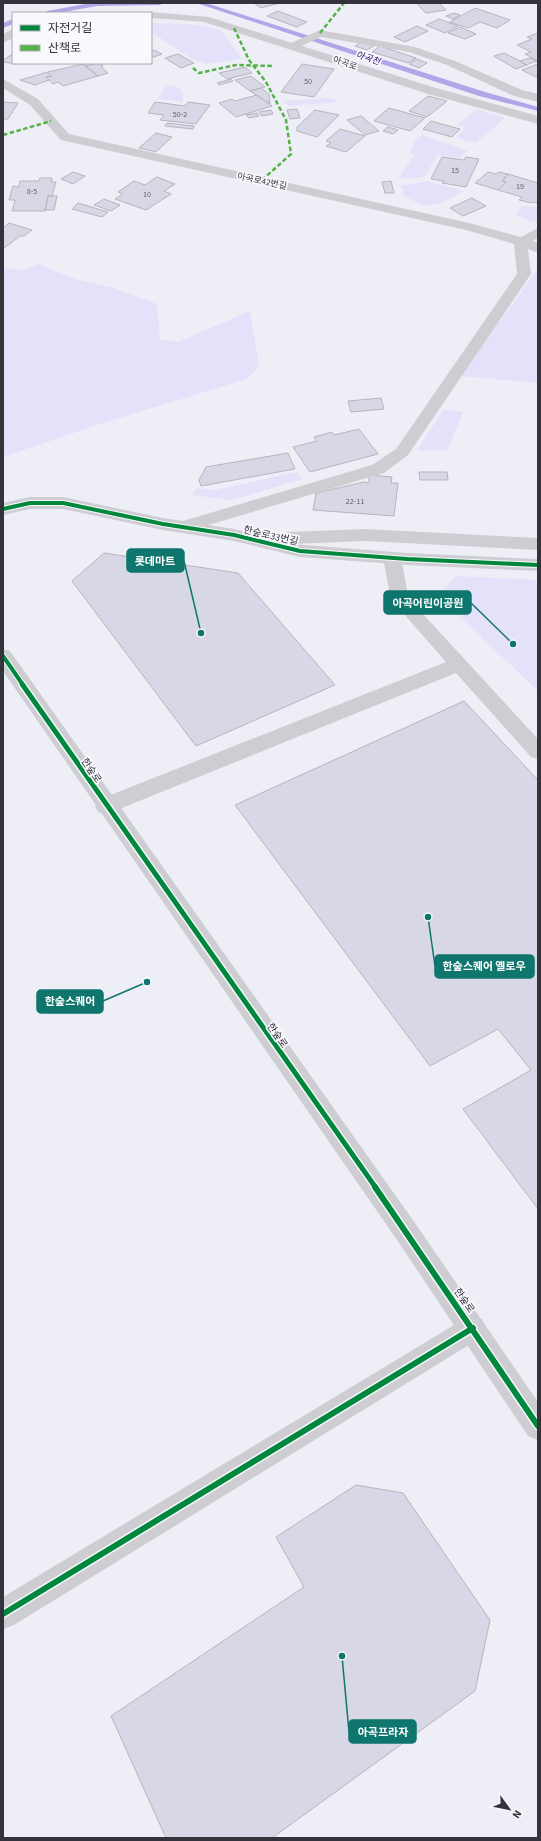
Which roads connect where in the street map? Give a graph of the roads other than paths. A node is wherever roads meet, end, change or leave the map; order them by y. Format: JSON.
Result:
{"nodes":[{"id":1,"x":152,"y":15,"type":"edge"},
{"id":2,"x":293,"y":46,"type":"junction"},
{"id":3,"x":3,"y":83,"type":"edge"},
{"id":4,"x":538,"y":98,"type":"edge"},
{"id":5,"x":538,"y":120,"type":"edge"},
{"id":6,"x":538,"y":232,"type":"edge"},
{"id":7,"x":523,"y":242,"type":"junction"},
{"id":8,"x":538,"y":249,"type":"edge"},
{"id":9,"x":3,"y":509,"type":"edge"},
{"id":10,"x":182,"y":527,"type":"junction"},
{"id":11,"x":257,"y":540,"type":"junction"},
{"id":12,"x":538,"y":544,"type":"edge"},
{"id":13,"x":392,"y":558,"type":"junction"},
{"id":14,"x":538,"y":565,"type":"edge"},
{"id":15,"x":3,"y":656,"type":"edge"},
{"id":16,"x":457,"y":665,"type":"junction"},
{"id":17,"x":538,"y":752,"type":"edge"},
{"id":18,"x":105,"y":806,"type":"junction"},
{"id":19,"x":473,"y":1328,"type":"junction"},
{"id":20,"x":538,"y":1426,"type":"edge"},
{"id":21,"x":3,"y":1614,"type":"edge"}],
"edges":[{"from":1,"to":2,"type":"street","name":"아곡로"},
{"from":2,"to":4,"type":"lane"},
{"from":2,"to":5,"type":"street","name":"아곡로"},
{"from":3,"to":7,"type":"lane","name":"아곡로42번길"},
{"from":6,"to":7,"type":"lane"},
{"from":7,"to":8,"type":"lane","name":"아곡로42번길"},
{"from":7,"to":10,"type":"lane"},
{"from":9,"to":10,"type":"street","name":"한숲로33번길"},
{"from":10,"to":11,"type":"street","name":"한숲로33번길"},
{"from":11,"to":12,"type":"street","name":"한숲로33번길"},
{"from":11,"to":13,"type":"street","name":"한숲로33번길"},
{"from":13,"to":14,"type":"street","name":"한숲로33번길"},
{"from":13,"to":16,"type":"street"},
{"from":15,"to":18,"type":"street","name":"한숲로"},
{"from":16,"to":17,"type":"street"},
{"from":16,"to":18,"type":"street"},
{"from":18,"to":19,"type":"street","name":"한숲로"},
{"from":19,"to":20,"type":"street","name":"한숲로"},
{"from":19,"to":21,"type":"street"}]}
